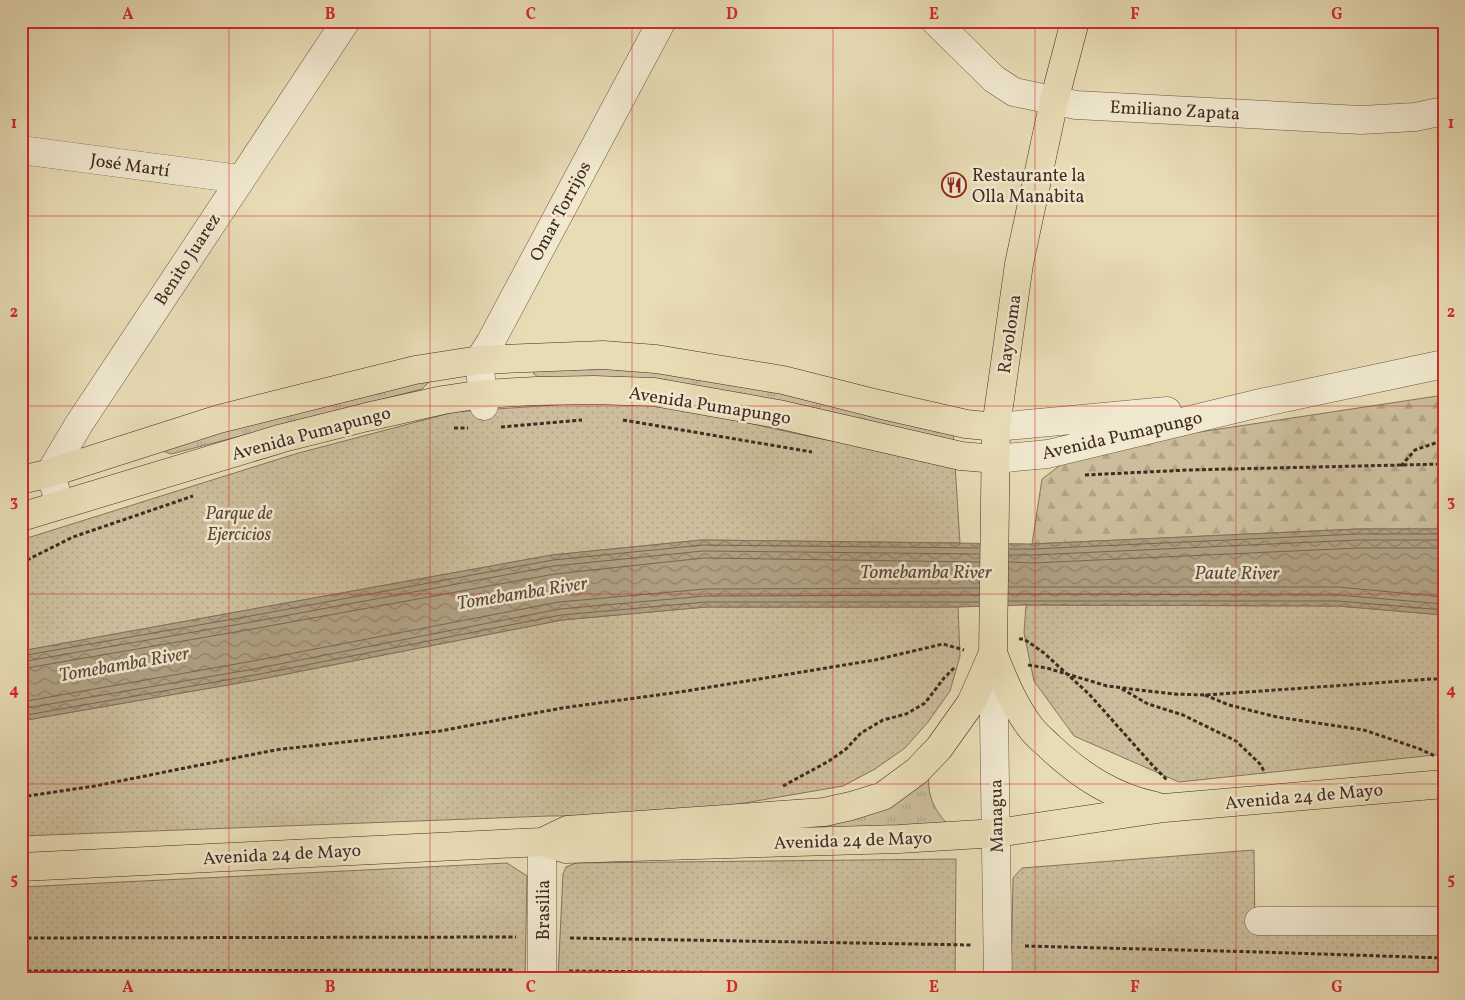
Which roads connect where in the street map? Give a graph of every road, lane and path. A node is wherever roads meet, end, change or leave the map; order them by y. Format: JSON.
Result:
{"nodes":[{"id":1,"x":346,"y":21,"type":"edge"},
{"id":2,"x":662,"y":21,"type":"edge"},
{"id":3,"x":935,"y":21,"type":"edge"},
{"id":4,"x":1075,"y":21,"type":"edge"},
{"id":5,"x":1054,"y":100,"type":"junction"},
{"id":6,"x":1444,"y":112,"type":"edge"},
{"id":7,"x":21,"y":150,"type":"edge"},
{"id":8,"x":240,"y":179,"type":"junction"},
{"id":9,"x":479,"y":360,"type":"junction"},
{"id":10,"x":1444,"y":364,"type":"edge"},
{"id":11,"x":1256,"y":404,"type":"junction"},
{"id":12,"x":485,"y":413,"type":"junction"},
{"id":13,"x":591,"y":419,"type":"dead end"},
{"id":14,"x":616,"y":419,"type":"dead end"},
{"id":15,"x":996,"y":427,"type":"junction"},
{"id":16,"x":450,"y":428,"type":"dead end"},
{"id":17,"x":1444,"y":440,"type":"edge"},
{"id":18,"x":817,"y":453,"type":"dead end"},
{"id":19,"x":1444,"y":464,"type":"edge"},
{"id":20,"x":1401,"y":466,"type":"junction"},
{"id":21,"x":995,"y":468,"type":"junction"},
{"id":22,"x":50,"y":473,"type":"junction"},
{"id":23,"x":1079,"y":476,"type":"dead end"},
{"id":24,"x":21,"y":480,"type":"edge"},
{"id":25,"x":197,"y":495,"type":"dead end"},
{"id":26,"x":60,"y":504,"type":"junction"},
{"id":27,"x":21,"y":517,"type":"edge"},
{"id":28,"x":21,"y":563,"type":"edge"},
{"id":29,"x":986,"y":647,"type":"junction"},
{"id":30,"x":1066,"y":674,"type":"junction"},
{"id":31,"x":1444,"y":679,"type":"edge"},
{"id":32,"x":1119,"y":688,"type":"junction"},
{"id":33,"x":1205,"y":695,"type":"junction"},
{"id":34,"x":1031,"y":729,"type":"joint"},
{"id":35,"x":940,"y":748,"type":"joint"},
{"id":36,"x":1436,"y":756,"type":"dead end"},
{"id":37,"x":1444,"y":784,"type":"edge"},
{"id":38,"x":780,"y":788,"type":"dead end"},
{"id":39,"x":21,"y":798,"type":"edge"},
{"id":40,"x":1279,"y":799,"type":"junction"},
{"id":41,"x":1196,"y":806,"type":"junction"},
{"id":42,"x":1164,"y":808,"type":"junction"},
{"id":43,"x":997,"y":833,"type":"junction"},
{"id":44,"x":542,"y":842,"type":"junction"},
{"id":45,"x":21,"y":867,"type":"edge"},
{"id":46,"x":1260,"y":921,"type":"dead end"},
{"id":47,"x":1444,"y":921,"type":"edge"},
{"id":48,"x":543,"y":937,"type":"junction"},
{"id":49,"x":21,"y":938,"type":"edge"},
{"id":50,"x":998,"y":946,"type":"junction"},
{"id":51,"x":1444,"y":958,"type":"edge"},
{"id":52,"x":21,"y":971,"type":"edge"},
{"id":53,"x":542,"y":975,"type":"edge"},
{"id":54,"x":998,"y":977,"type":"edge"},
{"id":55,"x":1115,"y":979,"type":"edge"}],
"edges":[{"from":1,"to":8,"type":"street","name":"Benito Juarez"},
{"from":2,"to":9,"type":"street","name":"Omar Torrijos"},
{"from":3,"to":5,"type":"street","name":"Emiliano Zapata"},
{"from":4,"to":5,"type":"main road","name":"Rayoloma"},
{"from":5,"to":6,"type":"street","name":"Emiliano Zapata"},
{"from":5,"to":15,"type":"main road","name":"Rayoloma"},
{"from":7,"to":8,"type":"street","name":"José Martí"},
{"from":8,"to":22,"type":"street","name":"Benito Juarez"},
{"from":9,"to":12,"type":"street"},
{"from":9,"to":15,"type":"main road","name":"Avenida Pumapungo"},
{"from":9,"to":22,"type":"main road","name":"Avenida Pumapungo"},
{"from":10,"to":11,"type":"street","name":"Avenida Pumapungo"},
{"from":11,"to":15,"type":"street","name":"Avenida Pumapungo"},
{"from":11,"to":21,"type":"street","name":"Avenida Pumapungo"},
{"from":12,"to":13,"type":"path"},
{"from":12,"to":16,"type":"path"},
{"from":12,"to":21,"type":"main road","name":"Avenida Pumapungo"},
{"from":12,"to":26,"type":"main road","name":"Avenida Pumapungo"},
{"from":14,"to":18,"type":"path"},
{"from":15,"to":21,"type":"main road","name":"Rayoloma"},
{"from":17,"to":20,"type":"path"},
{"from":19,"to":20,"type":"path"},
{"from":20,"to":23,"type":"path"},
{"from":21,"to":29,"type":"main road","name":"Rayoloma"},
{"from":22,"to":24,"type":"main road","name":"Avenida Pumapungo"},
{"from":22,"to":26,"type":"street"},
{"from":25,"to":28,"type":"path"},
{"from":26,"to":27,"type":"main road","name":"Avenida Pumapungo"},
{"from":29,"to":30,"type":"path"},
{"from":29,"to":30,"type":"path"},
{"from":29,"to":34,"type":"main road","name":"Rayoloma"},
{"from":29,"to":35,"type":"main road","name":"Rayoloma"},
{"from":29,"to":38,"type":"path"},
{"from":29,"to":39,"type":"path"},
{"from":29,"to":43,"type":"street","name":"Managua"},
{"from":30,"to":32,"type":"path"},
{"from":30,"to":41,"type":"path"},
{"from":31,"to":33,"type":"path"},
{"from":32,"to":33,"type":"path"},
{"from":32,"to":40,"type":"path"},
{"from":33,"to":36,"type":"path"},
{"from":34,"to":42,"type":"main road","name":"Avenida 24 de Mayo"},
{"from":35,"to":44,"type":"main road","name":"Avenida 24 de Mayo"},
{"from":37,"to":40,"type":"main road","name":"Avenida 24 de Mayo"},
{"from":40,"to":41,"type":"main road","name":"Avenida 24 de Mayo"},
{"from":41,"to":42,"type":"main road","name":"Avenida 24 de Mayo"},
{"from":42,"to":43,"type":"main road","name":"Avenida 24 de Mayo"},
{"from":43,"to":44,"type":"main road","name":"Avenida 24 de Mayo"},
{"from":43,"to":50,"type":"street","name":"Managua"},
{"from":44,"to":45,"type":"main road","name":"Avenida 24 de Mayo"},
{"from":44,"to":48,"type":"street","name":"Brasilia"},
{"from":46,"to":47,"type":"street"},
{"from":48,"to":49,"type":"path"},
{"from":48,"to":50,"type":"path"},
{"from":48,"to":53,"type":"street","name":"Brasilia"},
{"from":50,"to":51,"type":"path"},
{"from":50,"to":54,"type":"street","name":"Managua"},
{"from":52,"to":53,"type":"path"},
{"from":53,"to":54,"type":"path"},
{"from":54,"to":55,"type":"path"}]}
